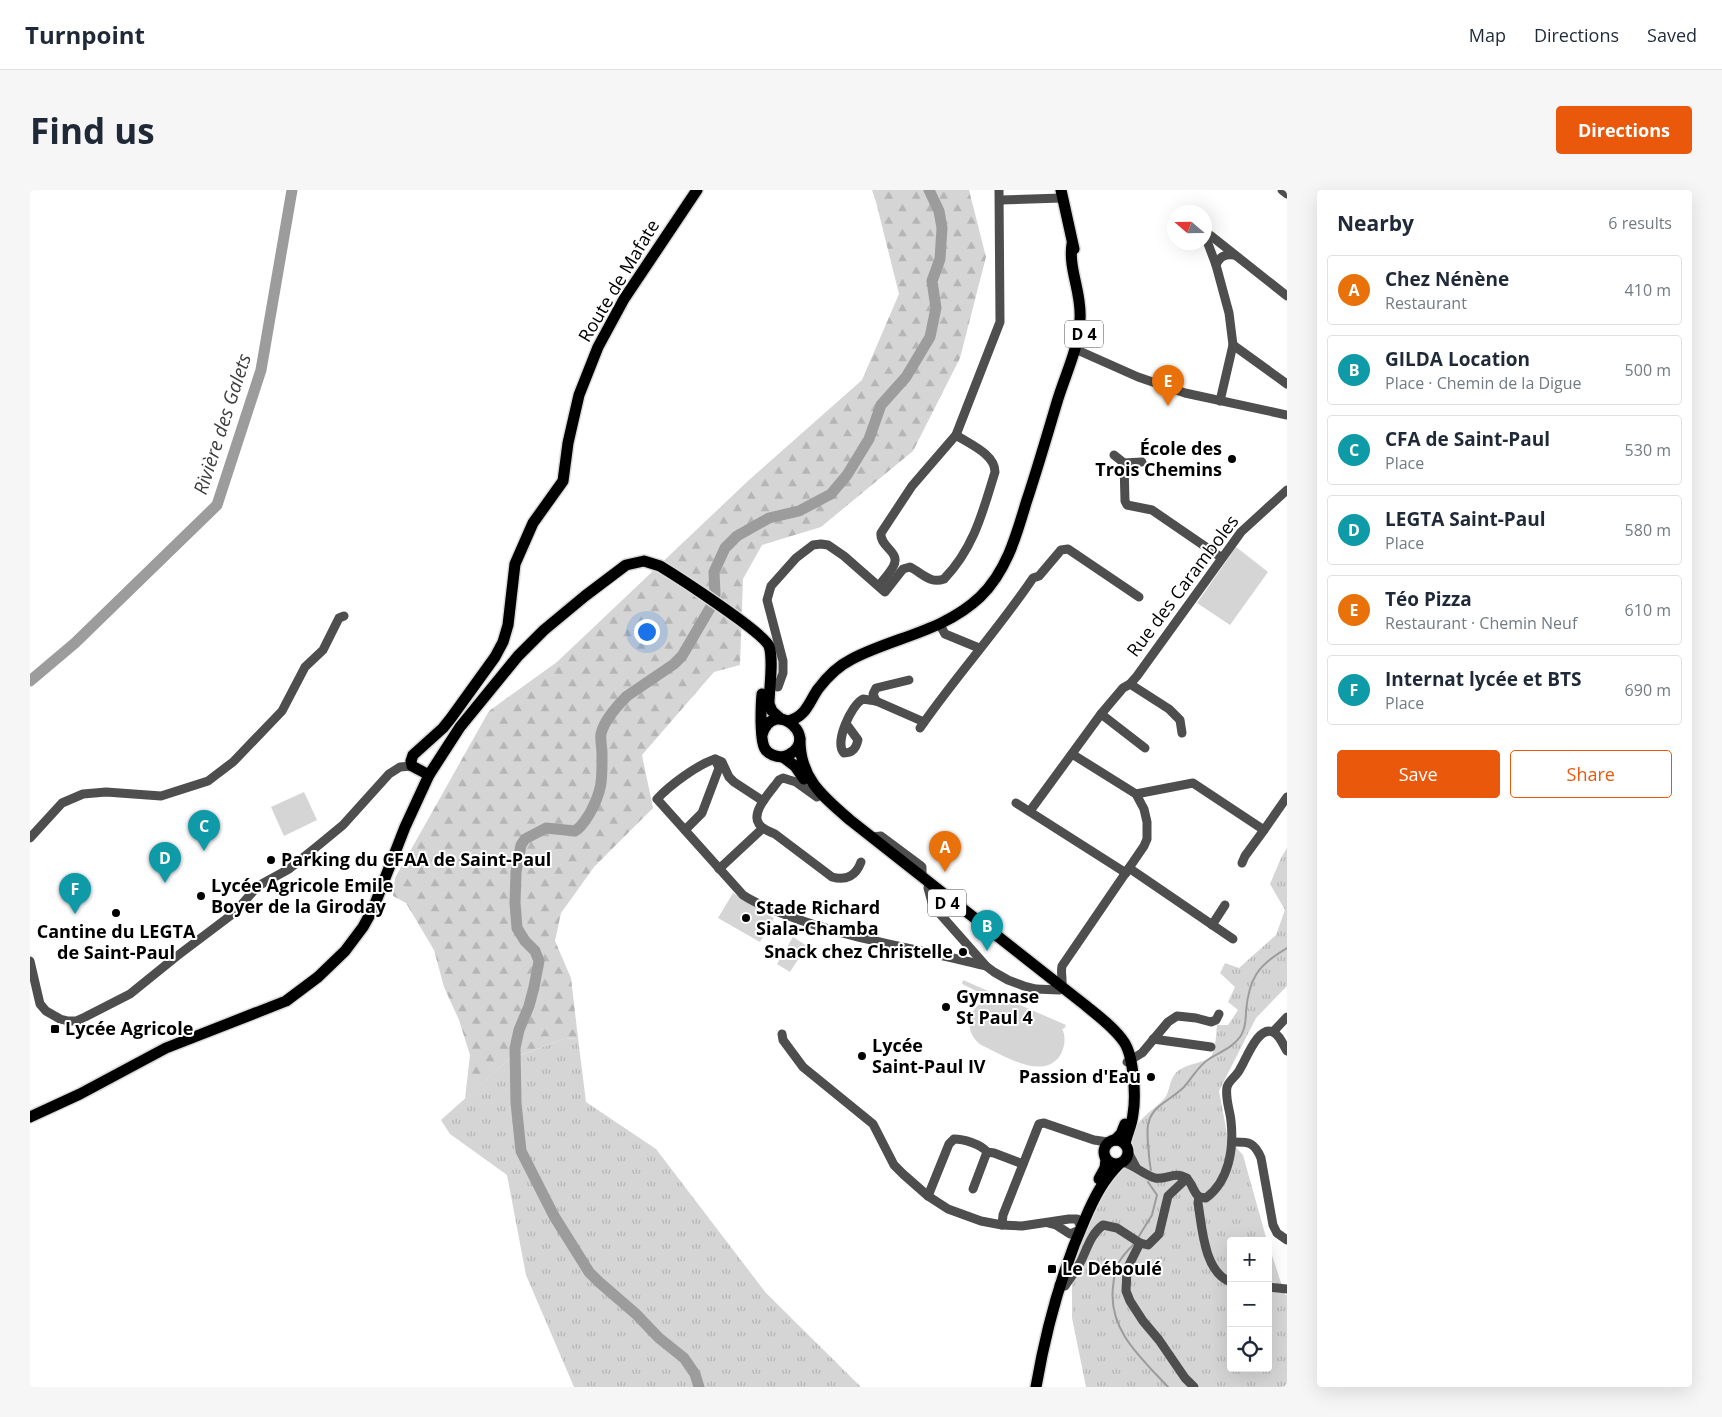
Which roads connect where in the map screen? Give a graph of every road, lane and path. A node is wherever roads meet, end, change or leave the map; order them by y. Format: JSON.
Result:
{"nodes":[{"id":1,"x":697,"y":190,"type":"edge"},
{"id":2,"x":1000,"y":190,"type":"edge"},
{"id":3,"x":1282,"y":190,"type":"edge"},
{"id":4,"x":1061,"y":194,"type":"edge"},
{"id":5,"x":1287,"y":194,"type":"edge"},
{"id":6,"x":1000,"y":200,"type":"junction"},
{"id":7,"x":1234,"y":255,"type":"junction"},
{"id":8,"x":1216,"y":265,"type":"junction"},
{"id":9,"x":1287,"y":296,"type":"edge"},
{"id":10,"x":1233,"y":345,"type":"junction"},
{"id":11,"x":1077,"y":349,"type":"junction"},
{"id":12,"x":1287,"y":384,"type":"edge"},
{"id":13,"x":1220,"y":401,"type":"junction"},
{"id":14,"x":1287,"y":415,"type":"edge"},
{"id":15,"x":956,"y":435,"type":"junction"},
{"id":16,"x":1114,"y":455,"type":"dead end"},
{"id":17,"x":1142,"y":462,"type":"dead end"},
{"id":18,"x":1124,"y":463,"type":"junction"},
{"id":19,"x":1287,"y":490,"type":"edge"},
{"id":20,"x":1222,"y":558,"type":"junction"},
{"id":21,"x":882,"y":589,"type":"junction"},
{"id":22,"x":1139,"y":597,"type":"dead end"},
{"id":23,"x":344,"y":616,"type":"dead end"},
{"id":24,"x":940,"y":625,"type":"junction"},
{"id":25,"x":754,"y":631,"type":"junction"},
{"id":26,"x":979,"y":648,"type":"junction"},
{"id":27,"x":909,"y":680,"type":"dead end"},
{"id":28,"x":1130,"y":684,"type":"junction"},
{"id":29,"x":775,"y":691,"type":"junction"},
{"id":30,"x":876,"y":700,"type":"junction"},
{"id":31,"x":762,"y":701,"type":"junction"},
{"id":32,"x":810,"y":704,"type":"junction"},
{"id":33,"x":1101,"y":714,"type":"junction"},
{"id":34,"x":784,"y":720,"type":"junction"},
{"id":35,"x":847,"y":724,"type":"dead end"},
{"id":36,"x":1182,"y":733,"type":"dead end"},
{"id":37,"x":762,"y":735,"type":"junction"},
{"id":38,"x":799,"y":736,"type":"junction"},
{"id":39,"x":1145,"y":748,"type":"dead end"},
{"id":40,"x":1072,"y":754,"type":"junction"},
{"id":41,"x":783,"y":757,"type":"junction"},
{"id":42,"x":720,"y":764,"type":"junction"},
{"id":43,"x":412,"y":766,"type":"junction"},
{"id":44,"x":429,"y":775,"type":"junction"},
{"id":45,"x":1136,"y":794,"type":"junction"},
{"id":46,"x":817,"y":797,"type":"junction"},
{"id":47,"x":1287,"y":797,"type":"edge"},
{"id":48,"x":763,"y":801,"type":"junction"},
{"id":49,"x":1016,"y":803,"type":"dead end"},
{"id":50,"x":1030,"y":811,"type":"junction"},
{"id":51,"x":763,"y":828,"type":"junction"},
{"id":52,"x":685,"y":830,"type":"junction"},
{"id":53,"x":1264,"y":830,"type":"junction"},
{"id":54,"x":30,"y":838,"type":"edge"},
{"id":55,"x":862,"y":862,"type":"dead end"},
{"id":56,"x":1242,"y":863,"type":"dead end"},
{"id":57,"x":719,"y":869,"type":"junction"},
{"id":58,"x":1127,"y":870,"type":"junction"},
{"id":59,"x":927,"y":882,"type":"junction"},
{"id":60,"x":1225,"y":905,"type":"dead end"},
{"id":61,"x":1212,"y":925,"type":"junction"},
{"id":62,"x":1233,"y":939,"type":"dead end"},
{"id":63,"x":30,"y":961,"type":"edge"},
{"id":64,"x":986,"y":966,"type":"junction"},
{"id":65,"x":1049,"y":980,"type":"junction"},
{"id":66,"x":1060,"y":988,"type":"junction"},
{"id":67,"x":1036,"y":989,"type":"junction"},
{"id":68,"x":1219,"y":1014,"type":"dead end"},
{"id":69,"x":1287,"y":1017,"type":"edge"},
{"id":70,"x":1273,"y":1032,"type":"junction"},
{"id":71,"x":782,"y":1034,"type":"dead end"},
{"id":72,"x":1153,"y":1039,"type":"junction"},
{"id":73,"x":1211,"y":1047,"type":"dead end"},
{"id":74,"x":1287,"y":1051,"type":"edge"},
{"id":75,"x":1128,"y":1061,"type":"junction"},
{"id":76,"x":30,"y":1117,"type":"edge"},
{"id":77,"x":1232,"y":1142,"type":"junction"},
{"id":78,"x":986,"y":1152,"type":"junction"},
{"id":79,"x":1116,"y":1152,"type":"junction"},
{"id":80,"x":1023,"y":1164,"type":"junction"},
{"id":81,"x":1187,"y":1178,"type":"junction"},
{"id":82,"x":973,"y":1189,"type":"dead end"},
{"id":83,"x":928,"y":1196,"type":"junction"},
{"id":84,"x":1199,"y":1197,"type":"junction"},
{"id":85,"x":1048,"y":1223,"type":"junction"},
{"id":86,"x":1002,"y":1225,"type":"junction"},
{"id":87,"x":1077,"y":1228,"type":"junction"},
{"id":88,"x":1287,"y":1240,"type":"edge"},
{"id":89,"x":1140,"y":1243,"type":"junction"},
{"id":90,"x":1227,"y":1281,"type":"edge"},
{"id":91,"x":1059,"y":1285,"type":"junction"},
{"id":92,"x":1272,"y":1287,"type":"edge"},
{"id":93,"x":1287,"y":1289,"type":"edge"},
{"id":94,"x":1044,"y":1340,"type":"junction"},
{"id":95,"x":1036,"y":1387,"type":"edge"},
{"id":96,"x":1194,"y":1387,"type":"edge"}],
"edges":[{"from":1,"to":43,"type":"main road","name":"Route de Mafate"},
{"from":2,"to":6,"type":"street"},
{"from":3,"to":5,"type":"street"},
{"from":4,"to":6,"type":"street"},
{"from":4,"to":11,"type":"main road","number":"D 4"},
{"from":6,"to":15,"type":"street"},
{"from":7,"to":8,"type":"street"},
{"from":7,"to":8,"type":"street"},
{"from":7,"to":9,"type":"street"},
{"from":8,"to":10,"type":"street"},
{"from":10,"to":12,"type":"street"},
{"from":10,"to":13,"type":"street"},
{"from":11,"to":13,"type":"street"},
{"from":11,"to":24,"type":"main road","number":"D 4"},
{"from":13,"to":14,"type":"street"},
{"from":15,"to":21,"type":"street"},
{"from":15,"to":21,"type":"street"},
{"from":16,"to":18,"type":"street"},
{"from":17,"to":18,"type":"street"},
{"from":18,"to":20,"type":"street"},
{"from":19,"to":20,"type":"street","name":"Rue des Caramboles"},
{"from":20,"to":28,"type":"street","name":"Rue des Caramboles"},
{"from":21,"to":29,"type":"street"},
{"from":22,"to":26,"type":"street"},
{"from":23,"to":54,"type":"street"},
{"from":24,"to":26,"type":"street"},
{"from":24,"to":32,"type":"main road","number":"D 4"},
{"from":25,"to":29,"type":"main road"},
{"from":25,"to":31,"type":"main road"},
{"from":25,"to":44,"type":"main road"},
{"from":26,"to":30,"type":"street"},
{"from":27,"to":30,"type":"street"},
{"from":28,"to":33,"type":"street","name":"Rue des Caramboles"},
{"from":28,"to":36,"type":"street","name":"Rue des Caramboles"},
{"from":29,"to":31,"type":"street"},
{"from":29,"to":34,"type":"main road"},
{"from":30,"to":35,"type":"street"},
{"from":31,"to":37,"type":"main road"},
{"from":32,"to":34,"type":"main road","number":"D 4"},
{"from":32,"to":38,"type":"main road","number":"D 4"},
{"from":33,"to":39,"type":"street"},
{"from":33,"to":40,"type":"street","name":"Rue des Caramboles"},
{"from":34,"to":37,"type":"main road"},
{"from":34,"to":38,"type":"main road"},
{"from":37,"to":41,"type":"main road"},
{"from":38,"to":41,"type":"main road"},
{"from":38,"to":59,"type":"main road","number":"D 4"},
{"from":40,"to":45,"type":"street"},
{"from":40,"to":50,"type":"street","name":"Rue des Caramboles"},
{"from":41,"to":46,"type":"main road","number":"D 4"},
{"from":42,"to":48,"type":"street"},
{"from":42,"to":52,"type":"street"},
{"from":42,"to":52,"type":"street"},
{"from":43,"to":44,"type":"main road"},
{"from":43,"to":63,"type":"street"},
{"from":44,"to":76,"type":"main road"},
{"from":45,"to":53,"type":"street"},
{"from":45,"to":58,"type":"street"},
{"from":46,"to":48,"type":"street"},
{"from":46,"to":59,"type":"main road","number":"D 4"},
{"from":47,"to":53,"type":"street"},
{"from":48,"to":51,"type":"street"},
{"from":49,"to":50,"type":"street"},
{"from":50,"to":58,"type":"street"},
{"from":51,"to":55,"type":"street"},
{"from":51,"to":57,"type":"street"},
{"from":52,"to":57,"type":"street"},
{"from":53,"to":56,"type":"street"},
{"from":57,"to":64,"type":"street"},
{"from":58,"to":61,"type":"street"},
{"from":58,"to":66,"type":"street"},
{"from":59,"to":64,"type":"street"},
{"from":59,"to":65,"type":"main road","number":"D 4"},
{"from":60,"to":61,"type":"street"},
{"from":61,"to":62,"type":"street"},
{"from":64,"to":67,"type":"street"},
{"from":65,"to":66,"type":"main road","number":"D 4"},
{"from":65,"to":67,"type":"street"},
{"from":66,"to":67,"type":"street"},
{"from":66,"to":75,"type":"main road","number":"D 4"},
{"from":68,"to":72,"type":"street"},
{"from":69,"to":70,"type":"street"},
{"from":70,"to":74,"type":"street"},
{"from":70,"to":77,"type":"street"},
{"from":71,"to":83,"type":"street"},
{"from":72,"to":73,"type":"street"},
{"from":72,"to":75,"type":"street"},
{"from":75,"to":79,"type":"main road","number":"D 4"},
{"from":77,"to":84,"type":"street"},
{"from":77,"to":88,"type":"street"},
{"from":78,"to":80,"type":"street"},
{"from":78,"to":82,"type":"street"},
{"from":78,"to":83,"type":"street"},
{"from":79,"to":80,"type":"street"},
{"from":79,"to":81,"type":"street"},
{"from":79,"to":87,"type":"main road","number":"D 4"},
{"from":80,"to":86,"type":"street"},
{"from":81,"to":84,"type":"street"},
{"from":81,"to":89,"type":"street"},
{"from":83,"to":86,"type":"street"},
{"from":84,"to":90,"type":"street"},
{"from":85,"to":86,"type":"street"},
{"from":85,"to":87,"type":"street"},
{"from":85,"to":87,"type":"street"},
{"from":87,"to":91,"type":"main road","number":"D 4"},
{"from":87,"to":94,"type":"main road","number":"D 4"},
{"from":89,"to":91,"type":"street"},
{"from":89,"to":96,"type":"street"},
{"from":91,"to":94,"type":"main road","number":"D 4"},
{"from":92,"to":93,"type":"street"},
{"from":94,"to":95,"type":"main road","number":"D 4"}]}
